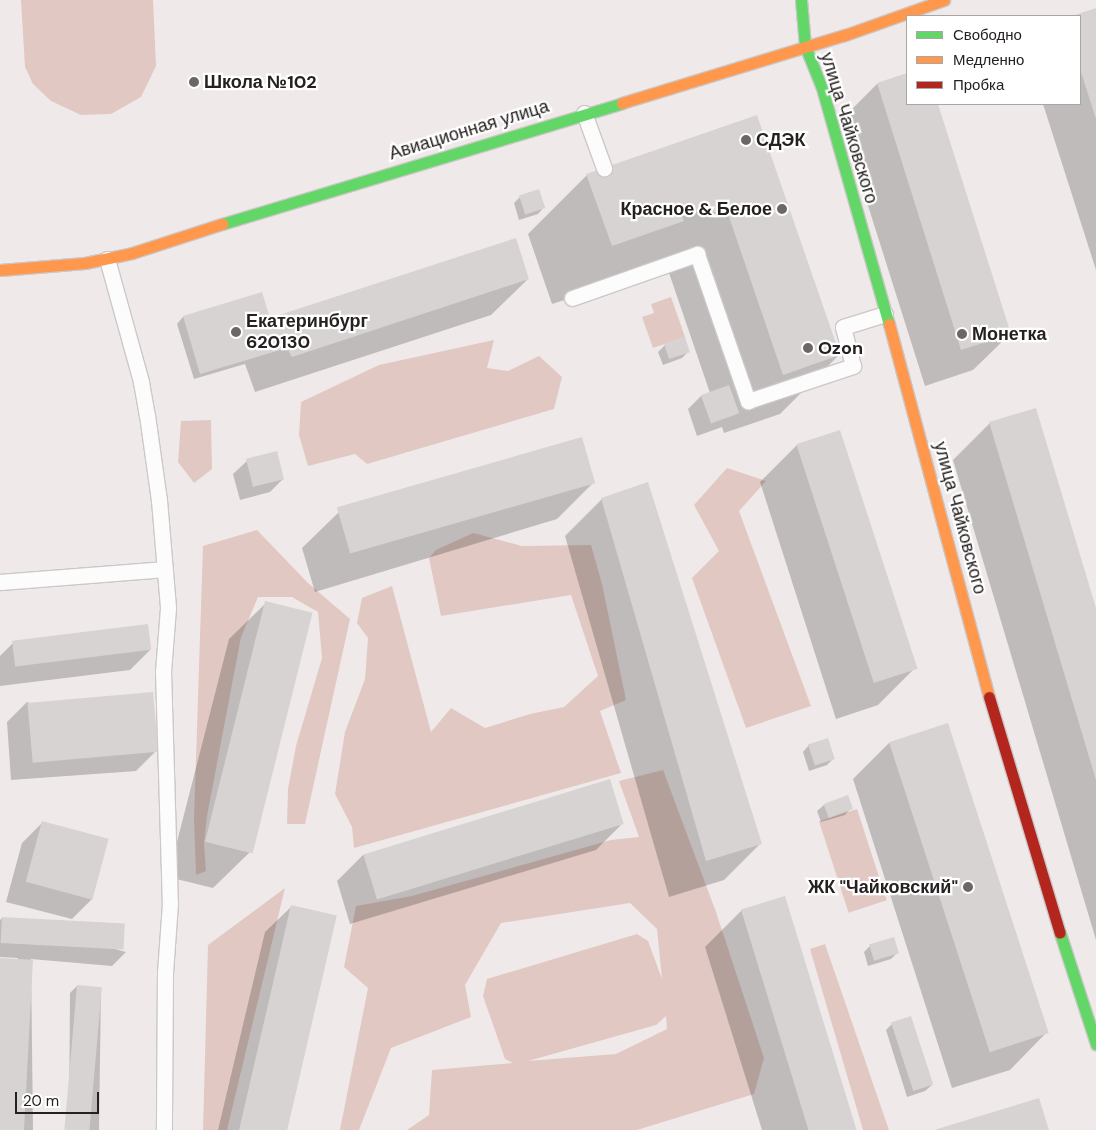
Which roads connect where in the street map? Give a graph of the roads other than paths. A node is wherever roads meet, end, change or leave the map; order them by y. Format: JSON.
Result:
{"nodes":[{"id":1,"x":801,"y":0,"type":"edge"},
{"id":2,"x":944,"y":0,"type":"edge"},
{"id":3,"x":805,"y":46,"type":"junction"},
{"id":4,"x":584,"y":113,"type":"junction"},
{"id":5,"x":604,"y":168,"type":"dead end"},
{"id":6,"x":107,"y":259,"type":"junction"},
{"id":7,"x":0,"y":270,"type":"edge"},
{"id":8,"x":572,"y":298,"type":"dead end"},
{"id":9,"x":885,"y":314,"type":"junction"},
{"id":10,"x":164,"y":569,"type":"junction"},
{"id":11,"x":0,"y":582,"type":"edge"},
{"id":12,"x":1096,"y":1044,"type":"edge"},
{"id":13,"x":164,"y":1130,"type":"edge"}],
"edges":[{"from":1,"to":3,"type":"street","name":"улица Чайковского"},
{"from":2,"to":3,"type":"street","name":"Авиационная улица"},
{"from":3,"to":4,"type":"street","name":"Авиационная улица"},
{"from":3,"to":9,"type":"street","name":"улица Чайковского"},
{"from":4,"to":5,"type":"lane"},
{"from":4,"to":6,"type":"street","name":"Авиационная улица"},
{"from":6,"to":7,"type":"street","name":"Авиационная улица"},
{"from":6,"to":10,"type":"lane"},
{"from":8,"to":9,"type":"lane"},
{"from":9,"to":12,"type":"street","name":"улица Чайковского"},
{"from":10,"to":11,"type":"lane"},
{"from":10,"to":13,"type":"lane"}]}
